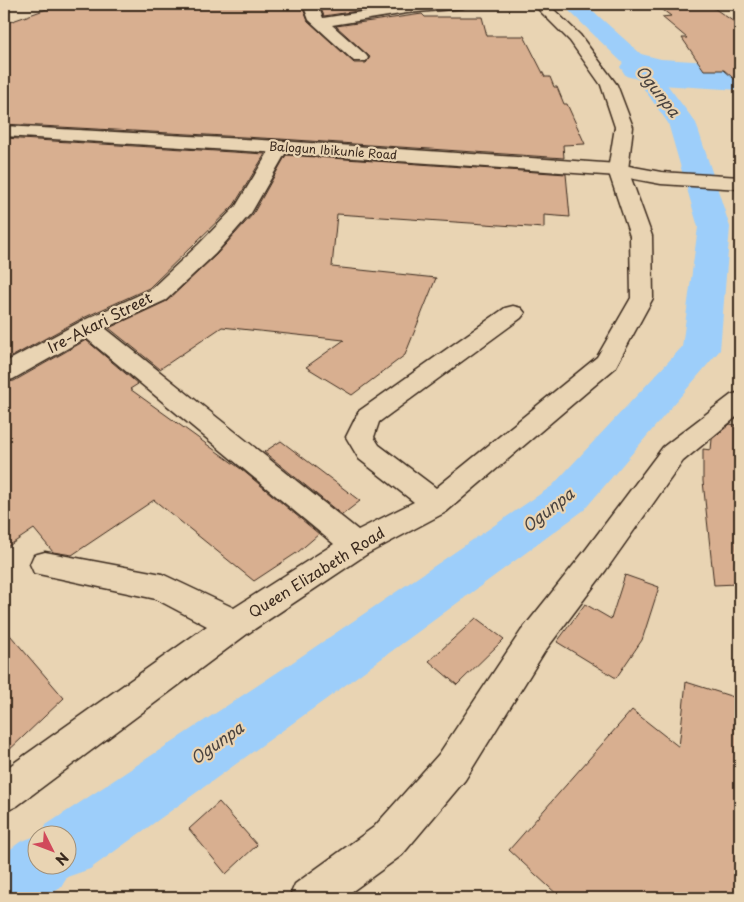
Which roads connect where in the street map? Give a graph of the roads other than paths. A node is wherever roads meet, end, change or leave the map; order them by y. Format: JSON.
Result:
{"nodes":[{"id":1,"x":310,"y":4,"type":"edge"},
{"id":2,"x":464,"y":4,"type":"edge"},
{"id":3,"x":540,"y":4,"type":"edge"},
{"id":4,"x":320,"y":23,"type":"junction"},
{"id":5,"x":360,"y":58,"type":"dead end"},
{"id":6,"x":4,"y":131,"type":"edge"},
{"id":7,"x":280,"y":147,"type":"junction"},
{"id":8,"x":618,"y":170,"type":"junction"},
{"id":9,"x":736,"y":183,"type":"edge"},
{"id":10,"x":513,"y":313,"type":"dead end"},
{"id":11,"x":88,"y":327,"type":"junction"},
{"id":12,"x":4,"y":373,"type":"edge"},
{"id":13,"x":740,"y":402,"type":"edge"},
{"id":14,"x":436,"y":504,"type":"junction"},
{"id":15,"x":356,"y":545,"type":"junction"},
{"id":16,"x":45,"y":564,"type":"dead end"},
{"id":17,"x":235,"y":624,"type":"junction"},
{"id":18,"x":4,"y":793,"type":"edge"},
{"id":19,"x":309,"y":898,"type":"edge"}],
"edges":[{"from":1,"to":4,"type":"street"},
{"from":2,"to":4,"type":"street"},
{"from":3,"to":8,"type":"street"},
{"from":4,"to":5,"type":"street"},
{"from":6,"to":7,"type":"street","name":"Balogun Ibikunle Road"},
{"from":7,"to":8,"type":"street","name":"Balogun Ibikunle Road"},
{"from":7,"to":11,"type":"street","name":"Ire-Akari Street"},
{"from":8,"to":9,"type":"street","name":"Balogun Ibikunle Road"},
{"from":8,"to":14,"type":"street","name":"Queen Elizabeth Road"},
{"from":10,"to":14,"type":"street"},
{"from":11,"to":12,"type":"street","name":"Ire-Akari Street"},
{"from":11,"to":15,"type":"street"},
{"from":13,"to":19,"type":"street"},
{"from":14,"to":15,"type":"street","name":"Queen Elizabeth Road"},
{"from":15,"to":17,"type":"street","name":"Queen Elizabeth Road"},
{"from":16,"to":17,"type":"street"},
{"from":17,"to":18,"type":"street","name":"Queen Elizabeth Road"}]}
